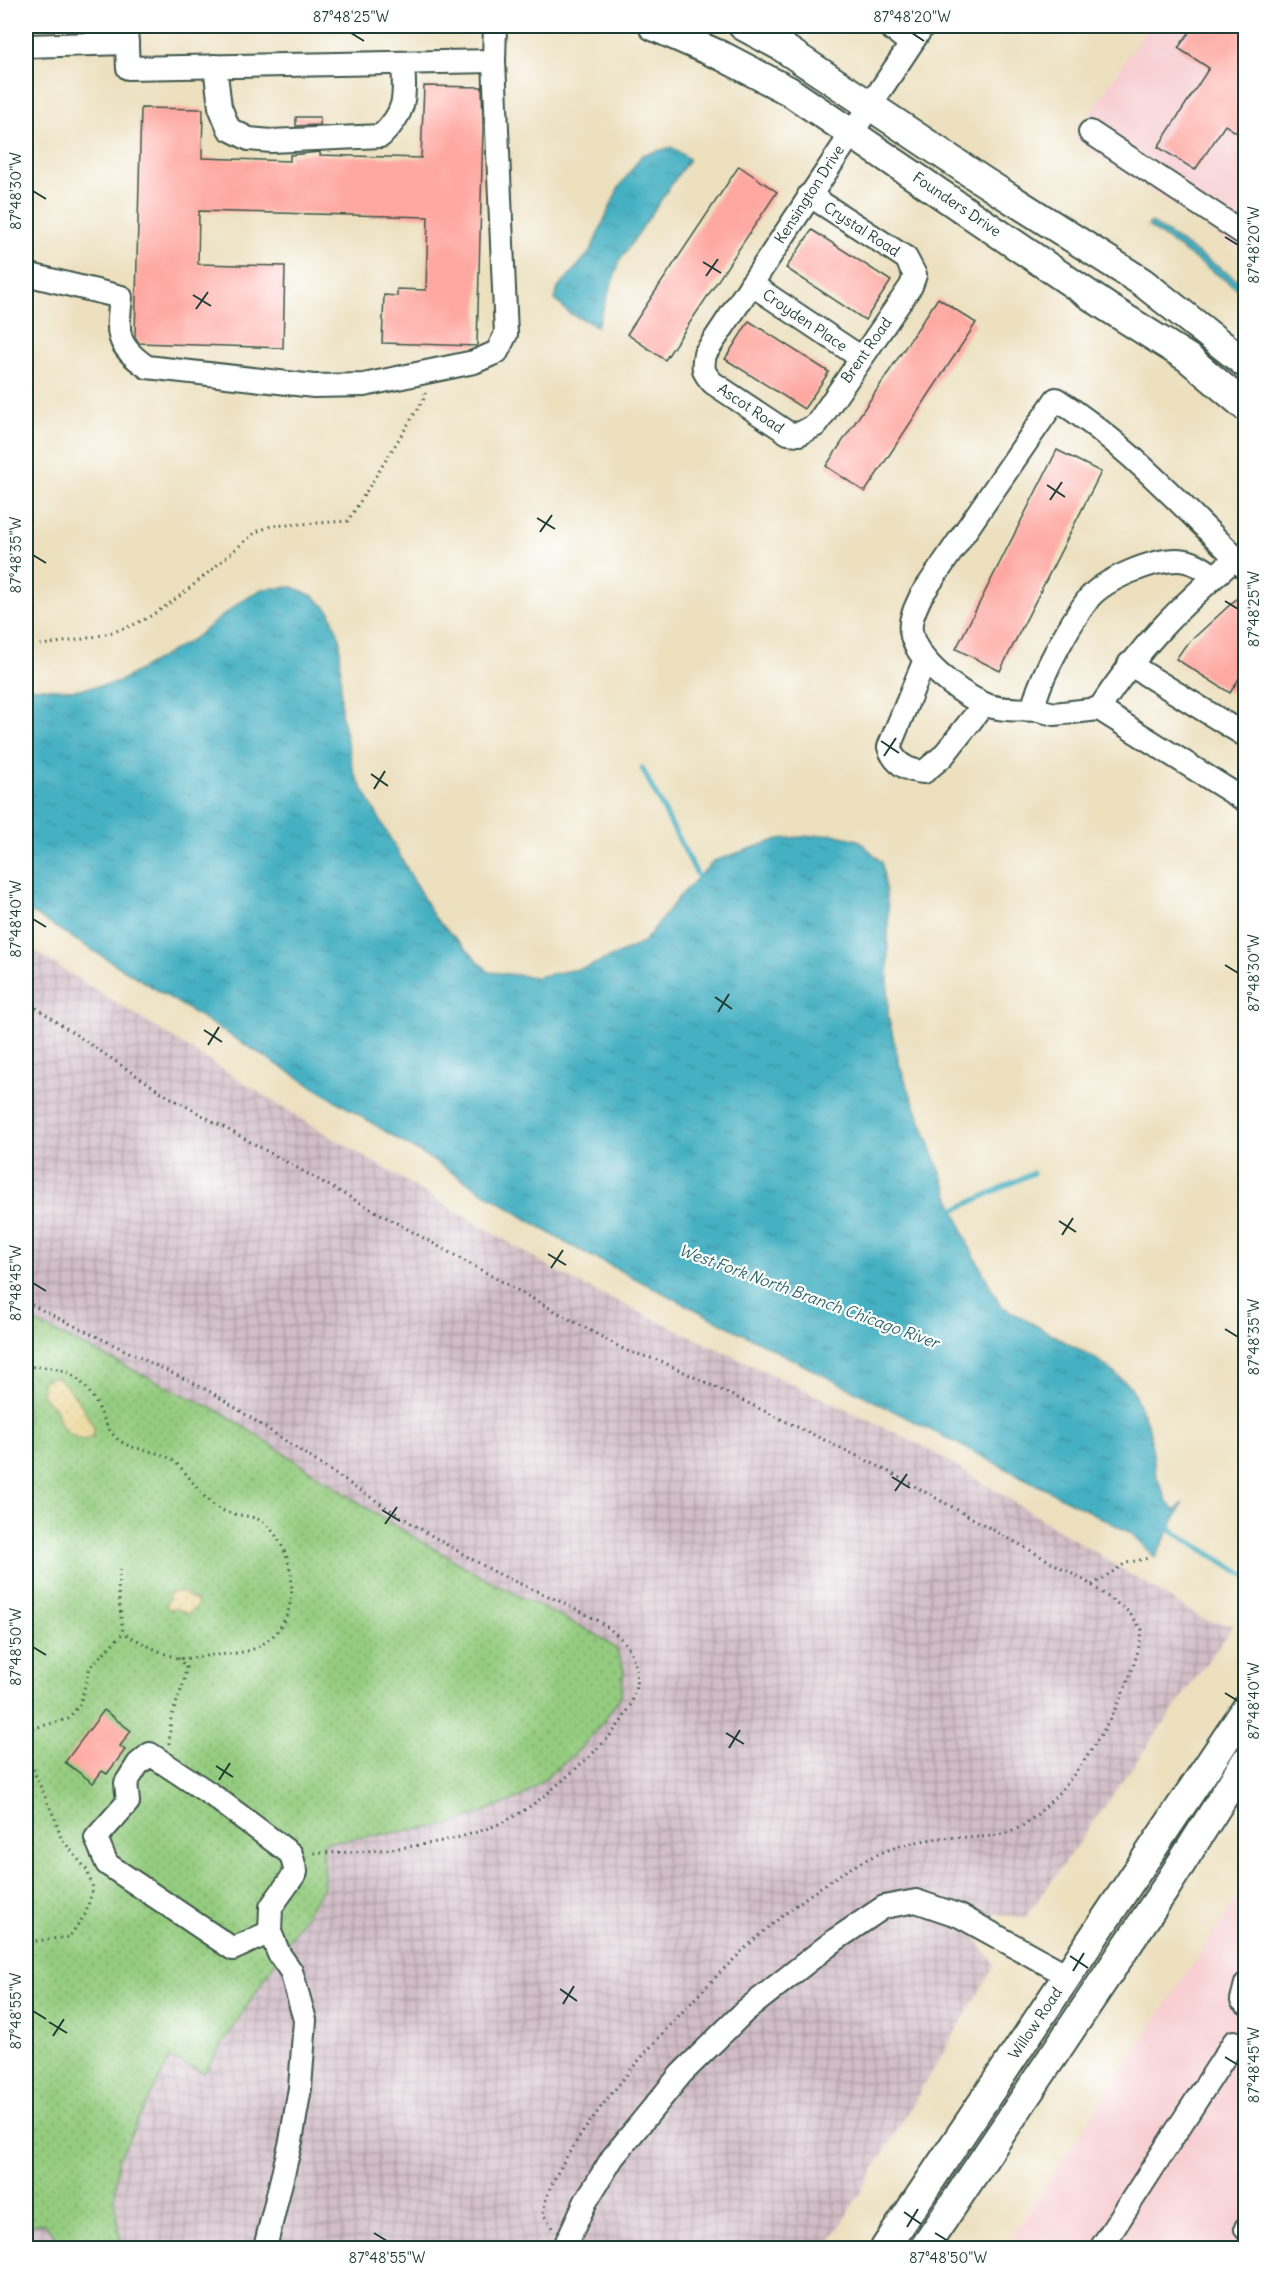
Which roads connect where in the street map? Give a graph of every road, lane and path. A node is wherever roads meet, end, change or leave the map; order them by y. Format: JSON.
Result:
{"nodes":[{"id":1,"x":495,"y":26,"type":"edge"},
{"id":2,"x":653,"y":26,"type":"edge"},
{"id":3,"x":743,"y":26,"type":"edge"},
{"id":4,"x":888,"y":26,"type":"edge"},
{"id":5,"x":126,"y":34,"type":"edge"},
{"id":6,"x":916,"y":34,"type":"edge"},
{"id":7,"x":26,"y":46,"type":"edge"},
{"id":8,"x":494,"y":61,"type":"junction"},
{"id":9,"x":403,"y":63,"type":"junction"},
{"id":10,"x":215,"y":66,"type":"junction"},
{"id":11,"x":868,"y":104,"type":"junction"},
{"id":12,"x":1090,"y":132,"type":"dead end"},
{"id":13,"x":849,"y":133,"type":"junction"},
{"id":14,"x":810,"y":195,"type":"junction"},
{"id":15,"x":1245,"y":235,"type":"edge"},
{"id":16,"x":912,"y":266,"type":"joint"},
{"id":17,"x":26,"y":274,"type":"edge"},
{"id":18,"x":751,"y":284,"type":"junction"},
{"id":19,"x":860,"y":357,"type":"junction"},
{"id":20,"x":1245,"y":363,"type":"edge"},
{"id":21,"x":702,"y":366,"type":"joint"},
{"id":22,"x":422,"y":373,"type":"junction"},
{"id":23,"x":1245,"y":407,"type":"edge"},
{"id":24,"x":808,"y":430,"type":"joint"},
{"id":25,"x":1243,"y":554,"type":"edge"},
{"id":26,"x":1214,"y":576,"type":"junction"},
{"id":27,"x":40,"y":645,"type":"dead end"},
{"id":28,"x":924,"y":662,"type":"junction"},
{"id":29,"x":1129,"y":664,"type":"junction"},
{"id":30,"x":984,"y":704,"type":"junction"},
{"id":31,"x":1099,"y":708,"type":"junction"},
{"id":32,"x":1038,"y":710,"type":"junction"},
{"id":33,"x":1245,"y":736,"type":"edge"},
{"id":34,"x":1245,"y":801,"type":"edge"},
{"id":35,"x":26,"y":1001,"type":"edge"},
{"id":36,"x":26,"y":1302,"type":"edge"},
{"id":37,"x":26,"y":1367,"type":"edge"},
{"id":38,"x":1149,"y":1558,"type":"dead end"},
{"id":39,"x":120,"y":1570,"type":"dead end"},
{"id":40,"x":1091,"y":1585,"type":"junction"},
{"id":41,"x":123,"y":1633,"type":"junction"},
{"id":42,"x":178,"y":1658,"type":"junction"},
{"id":43,"x":1241,"y":1725,"type":"edge"},
{"id":44,"x":26,"y":1729,"type":"edge"},
{"id":45,"x":1210,"y":1761,"type":"junction"},
{"id":46,"x":168,"y":1766,"type":"junction"},
{"id":47,"x":1242,"y":1774,"type":"edge"},
{"id":48,"x":291,"y":1854,"type":"junction"},
{"id":49,"x":270,"y":1932,"type":"junction"},
{"id":50,"x":26,"y":1942,"type":"edge"},
{"id":51,"x":1067,"y":1975,"type":"junction"},
{"id":52,"x":1245,"y":1984,"type":"edge"},
{"id":53,"x":1094,"y":1992,"type":"junction"},
{"id":54,"x":1245,"y":2003,"type":"edge"},
{"id":55,"x":1245,"y":2050,"type":"edge"},
{"id":56,"x":566,"y":2244,"type":"edge"},
{"id":57,"x":265,"y":2248,"type":"edge"},
{"id":58,"x":885,"y":2248,"type":"edge"},
{"id":59,"x":924,"y":2248,"type":"edge"},
{"id":60,"x":1101,"y":2248,"type":"edge"}],
"edges":[{"from":1,"to":8,"type":"street"},
{"from":2,"to":13,"type":"main road","name":"Founders Drive"},
{"from":3,"to":11,"type":"main road"},
{"from":4,"to":6,"type":"street"},
{"from":5,"to":7,"type":"street"},
{"from":5,"to":10,"type":"street"},
{"from":6,"to":11,"type":"street","name":"Kensington Drive"},
{"from":8,"to":9,"type":"street"},
{"from":8,"to":22,"type":"street"},
{"from":9,"to":10,"type":"street"},
{"from":9,"to":10,"type":"street"},
{"from":11,"to":13,"type":"street","name":"Kensington Drive"},
{"from":11,"to":20,"type":"main road"},
{"from":12,"to":15,"type":"street"},
{"from":13,"to":14,"type":"street","name":"Kensington Drive"},
{"from":13,"to":23,"type":"main road","name":"Founders Drive"},
{"from":14,"to":16,"type":"street","name":"Crystal Road"},
{"from":14,"to":18,"type":"street","name":"Kensington Drive"},
{"from":16,"to":19,"type":"street","name":"Brent Road"},
{"from":17,"to":22,"type":"street"},
{"from":18,"to":19,"type":"street","name":"Croyden Place"},
{"from":18,"to":21,"type":"street","name":"Kensington Drive"},
{"from":19,"to":24,"type":"street","name":"Brent Road"},
{"from":21,"to":24,"type":"street","name":"Ascot Road"},
{"from":22,"to":27,"type":"path"},
{"from":25,"to":26,"type":"street"},
{"from":25,"to":28,"type":"street"},
{"from":26,"to":29,"type":"street"},
{"from":26,"to":32,"type":"street"},
{"from":28,"to":30,"type":"street"},
{"from":28,"to":30,"type":"street"},
{"from":29,"to":31,"type":"street"},
{"from":29,"to":33,"type":"street"},
{"from":30,"to":32,"type":"street"},
{"from":31,"to":32,"type":"street"},
{"from":31,"to":34,"type":"street"},
{"from":35,"to":40,"type":"path"},
{"from":36,"to":48,"type":"path"},
{"from":37,"to":42,"type":"path"},
{"from":38,"to":40,"type":"path"},
{"from":39,"to":41,"type":"path"},
{"from":40,"to":56,"type":"path"},
{"from":41,"to":42,"type":"path"},
{"from":41,"to":44,"type":"path"},
{"from":42,"to":46,"type":"path"},
{"from":43,"to":45,"type":"main road","name":"Willow Road"},
{"from":44,"to":50,"type":"path"},
{"from":45,"to":47,"type":"street"},
{"from":45,"to":51,"type":"main road","name":"Willow Road"},
{"from":46,"to":48,"type":"street"},
{"from":46,"to":49,"type":"street"},
{"from":47,"to":53,"type":"main road"},
{"from":48,"to":49,"type":"street"},
{"from":49,"to":57,"type":"street"},
{"from":51,"to":53,"type":"main road"},
{"from":51,"to":56,"type":"street"},
{"from":51,"to":58,"type":"main road","name":"Willow Road"},
{"from":52,"to":54,"type":"street"},
{"from":53,"to":59,"type":"main road"},
{"from":55,"to":60,"type":"street"}]}
